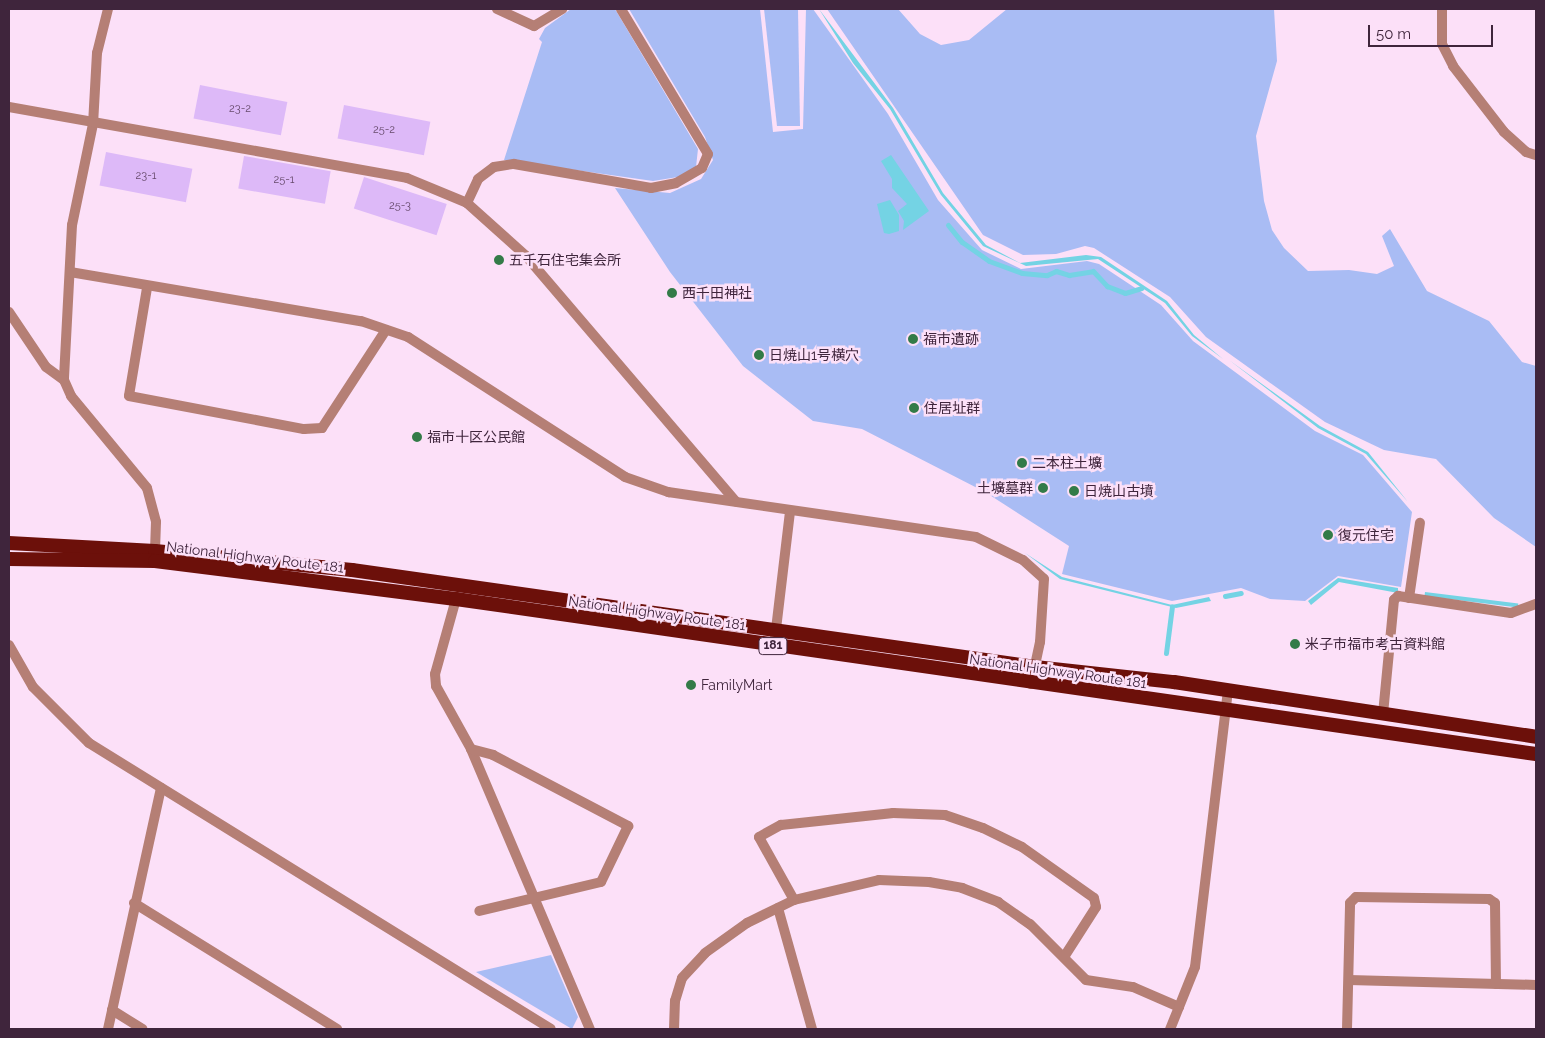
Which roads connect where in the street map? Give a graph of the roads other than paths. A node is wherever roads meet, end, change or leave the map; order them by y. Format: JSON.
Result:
{"nodes":[{"id":1,"x":108,"y":9,"type":"edge"},
{"id":2,"x":497,"y":9,"type":"edge"},
{"id":3,"x":562,"y":9,"type":"edge"},
{"id":4,"x":621,"y":9,"type":"edge"},
{"id":5,"x":1442,"y":9,"type":"edge"},
{"id":6,"x":9,"y":107,"type":"edge"},
{"id":7,"x":93,"y":124,"type":"junction"},
{"id":8,"x":1536,"y":154,"type":"edge"},
{"id":9,"x":467,"y":203,"type":"junction"},
{"id":10,"x":70,"y":272,"type":"junction"},
{"id":11,"x":147,"y":288,"type":"junction"},
{"id":12,"x":9,"y":312,"type":"edge"},
{"id":13,"x":386,"y":330,"type":"junction"},
{"id":14,"x":64,"y":380,"type":"junction"},
{"id":15,"x":736,"y":502,"type":"junction"},
{"id":16,"x":790,"y":511,"type":"junction"},
{"id":17,"x":1420,"y":523,"type":"dead end"},
{"id":18,"x":9,"y":543,"type":"edge"},
{"id":19,"x":155,"y":556,"type":"junction"},
{"id":20,"x":9,"y":559,"type":"edge"},
{"id":21,"x":1409,"y":598,"type":"junction"},
{"id":22,"x":456,"y":599,"type":"junction"},
{"id":23,"x":1536,"y":604,"type":"edge"},
{"id":24,"x":776,"y":630,"type":"junction"},
{"id":25,"x":9,"y":645,"type":"edge"},
{"id":26,"x":774,"y":646,"type":"junction"},
{"id":27,"x":1034,"y":667,"type":"junction"},
{"id":28,"x":1031,"y":684,"type":"junction"},
{"id":29,"x":1228,"y":690,"type":"junction"},
{"id":30,"x":1224,"y":711,"type":"junction"},
{"id":31,"x":1383,"y":714,"type":"junction"},
{"id":32,"x":1536,"y":737,"type":"edge"},
{"id":33,"x":471,"y":749,"type":"junction"},
{"id":34,"x":1536,"y":754,"type":"edge"},
{"id":35,"x":160,"y":788,"type":"junction"},
{"id":36,"x":534,"y":898,"type":"junction"},
{"id":37,"x":794,"y":900,"type":"junction"},
{"id":38,"x":134,"y":904,"type":"junction"},
{"id":39,"x":778,"y":908,"type":"junction"},
{"id":40,"x":479,"y":911,"type":"dead end"},
{"id":41,"x":1064,"y":957,"type":"junction"},
{"id":42,"x":1349,"y":980,"type":"junction"},
{"id":43,"x":1496,"y":984,"type":"junction"},
{"id":44,"x":1536,"y":985,"type":"edge"},
{"id":45,"x":1179,"y":1007,"type":"junction"},
{"id":46,"x":112,"y":1010,"type":"junction"},
{"id":47,"x":108,"y":1029,"type":"edge"},
{"id":48,"x":143,"y":1029,"type":"edge"},
{"id":49,"x":337,"y":1029,"type":"edge"},
{"id":50,"x":551,"y":1029,"type":"edge"},
{"id":51,"x":590,"y":1029,"type":"edge"},
{"id":52,"x":674,"y":1029,"type":"edge"},
{"id":53,"x":812,"y":1029,"type":"edge"},
{"id":54,"x":1170,"y":1029,"type":"edge"},
{"id":55,"x":1347,"y":1029,"type":"edge"}],
"edges":[{"from":1,"to":7,"type":"street"},
{"from":2,"to":3,"type":"street"},
{"from":4,"to":9,"type":"street"},
{"from":5,"to":8,"type":"street"},
{"from":6,"to":7,"type":"street"},
{"from":7,"to":9,"type":"street"},
{"from":7,"to":10,"type":"street"},
{"from":9,"to":15,"type":"street"},
{"from":10,"to":11,"type":"street"},
{"from":10,"to":14,"type":"street"},
{"from":11,"to":13,"type":"street"},
{"from":11,"to":13,"type":"street"},
{"from":12,"to":14,"type":"street"},
{"from":13,"to":15,"type":"street"},
{"from":14,"to":19,"type":"street"},
{"from":15,"to":16,"type":"street"},
{"from":16,"to":24,"type":"street"},
{"from":16,"to":27,"type":"street"},
{"from":17,"to":21,"type":"street"},
{"from":18,"to":19,"type":"highway","name":"National Highway Route 181","number":"181"},
{"from":19,"to":20,"type":"highway","name":"National Highway Route 181","number":"181"},
{"from":19,"to":22,"type":"highway","name":"National Highway Route 181","number":"181"},
{"from":19,"to":24,"type":"highway","name":"National Highway Route 181","number":"181"},
{"from":21,"to":23,"type":"street"},
{"from":21,"to":31,"type":"street"},
{"from":22,"to":26,"type":"highway","name":"National Highway Route 181","number":"181"},
{"from":22,"to":33,"type":"street"},
{"from":24,"to":26,"type":"street"},
{"from":24,"to":27,"type":"highway","name":"National Highway Route 181","number":"181"},
{"from":25,"to":35,"type":"street"},
{"from":26,"to":28,"type":"highway","name":"National Highway Route 181","number":"181"},
{"from":27,"to":28,"type":"street"},
{"from":27,"to":29,"type":"highway","name":"National Highway Route 181","number":"181"},
{"from":28,"to":30,"type":"highway","name":"National Highway Route 181","number":"181"},
{"from":29,"to":30,"type":"street"},
{"from":29,"to":31,"type":"highway","name":"National Highway Route 181","number":"181"},
{"from":30,"to":34,"type":"highway","name":"National Highway Route 181","number":"181"},
{"from":30,"to":45,"type":"street"},
{"from":31,"to":32,"type":"highway","name":"National Highway Route 181","number":"181"},
{"from":33,"to":36,"type":"street"},
{"from":33,"to":36,"type":"street"},
{"from":35,"to":38,"type":"street"},
{"from":35,"to":50,"type":"street"},
{"from":36,"to":40,"type":"street"},
{"from":36,"to":51,"type":"street"},
{"from":37,"to":39,"type":"street"},
{"from":37,"to":41,"type":"street"},
{"from":37,"to":41,"type":"street"},
{"from":38,"to":46,"type":"street"},
{"from":38,"to":49,"type":"street"},
{"from":39,"to":52,"type":"street"},
{"from":39,"to":53,"type":"street"},
{"from":41,"to":45,"type":"street"},
{"from":42,"to":43,"type":"street"},
{"from":42,"to":43,"type":"street"},
{"from":42,"to":55,"type":"street"},
{"from":43,"to":44,"type":"street"},
{"from":45,"to":54,"type":"street"},
{"from":46,"to":47,"type":"street"},
{"from":46,"to":48,"type":"street"}]}
